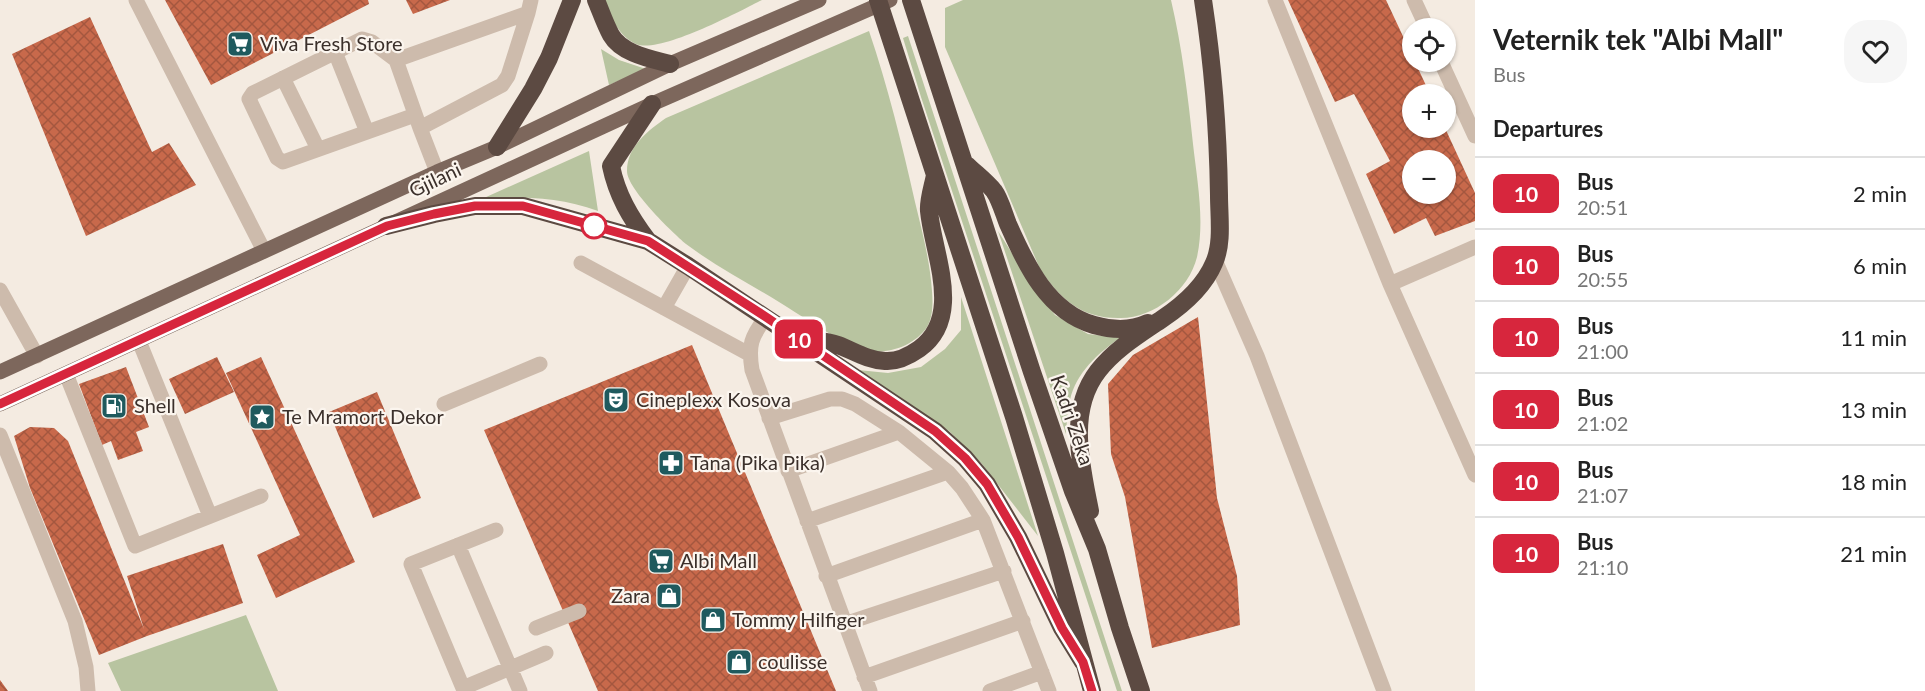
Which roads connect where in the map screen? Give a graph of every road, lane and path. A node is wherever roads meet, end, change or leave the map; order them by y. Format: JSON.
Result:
{"nodes":[{"id":1,"x":136,"y":0,"type":"edge"},
{"id":2,"x":572,"y":0,"type":"edge"},
{"id":3,"x":596,"y":0,"type":"edge"},
{"id":4,"x":819,"y":0,"type":"edge"},
{"id":5,"x":878,"y":0,"type":"edge"},
{"id":6,"x":890,"y":0,"type":"edge"},
{"id":7,"x":911,"y":0,"type":"edge"},
{"id":8,"x":1203,"y":0,"type":"edge"},
{"id":9,"x":1275,"y":0,"type":"edge"},
{"id":10,"x":1414,"y":0,"type":"edge"},
{"id":11,"x":530,"y":6,"type":"edge"},
{"id":12,"x":1422,"y":18,"type":"edge"},
{"id":13,"x":335,"y":52,"type":"junction"},
{"id":14,"x":396,"y":60,"type":"junction"},
{"id":15,"x":670,"y":64,"type":"junction"},
{"id":16,"x":1446,"y":72,"type":"edge"},
{"id":17,"x":283,"y":78,"type":"junction"},
{"id":18,"x":652,"y":104,"type":"junction"},
{"id":19,"x":418,"y":122,"type":"junction"},
{"id":20,"x":367,"y":132,"type":"junction"},
{"id":21,"x":1475,"y":136,"type":"edge"},
{"id":22,"x":496,"y":147,"type":"junction"},
{"id":23,"x":318,"y":149,"type":"junction"},
{"id":24,"x":964,"y":163,"type":"junction"},
{"id":25,"x":437,"y":172,"type":"junction"},
{"id":26,"x":935,"y":173,"type":"junction"},
{"id":27,"x":387,"y":226,"type":"junction"},
{"id":28,"x":648,"y":241,"type":"junction"},
{"id":29,"x":1475,"y":247,"type":"edge"},
{"id":30,"x":264,"y":251,"type":"junction"},
{"id":31,"x":1215,"y":260,"type":"junction"},
{"id":32,"x":580,"y":263,"type":"dead end"},
{"id":33,"x":688,"y":266,"type":"junction"},
{"id":34,"x":1390,"y":284,"type":"junction"},
{"id":35,"x":0,"y":290,"type":"edge"},
{"id":36,"x":664,"y":308,"type":"junction"},
{"id":37,"x":1172,"y":312,"type":"junction"},
{"id":38,"x":766,"y":317,"type":"junction"},
{"id":39,"x":795,"y":337,"type":"junction"},
{"id":40,"x":139,"y":340,"type":"junction"},
{"id":41,"x":749,"y":354,"type":"junction"},
{"id":42,"x":37,"y":356,"type":"junction"},
{"id":43,"x":540,"y":364,"type":"dead end"},
{"id":44,"x":0,"y":372,"type":"edge"},
{"id":45,"x":66,"y":374,"type":"junction"},
{"id":46,"x":0,"y":404,"type":"edge"},
{"id":47,"x":444,"y":404,"type":"dead end"},
{"id":48,"x":769,"y":418,"type":"junction"},
{"id":49,"x":899,"y":432,"type":"junction"},
{"id":50,"x":0,"y":435,"type":"edge"},
{"id":51,"x":788,"y":471,"type":"junction"},
{"id":52,"x":948,"y":472,"type":"junction"},
{"id":53,"x":1475,"y":475,"type":"edge"},
{"id":54,"x":261,"y":496,"type":"dead end"},
{"id":55,"x":210,"y":516,"type":"junction"},
{"id":56,"x":983,"y":520,"type":"junction"},
{"id":57,"x":807,"y":521,"type":"junction"},
{"id":58,"x":496,"y":530,"type":"dead end"},
{"id":59,"x":458,"y":545,"type":"junction"},
{"id":60,"x":1097,"y":549,"type":"junction"},
{"id":61,"x":1004,"y":571,"type":"junction"},
{"id":62,"x":826,"y":576,"type":"junction"},
{"id":63,"x":579,"y":611,"type":"dead end"},
{"id":64,"x":1023,"y":621,"type":"junction"},
{"id":65,"x":844,"y":624,"type":"junction"},
{"id":66,"x":536,"y":628,"type":"dead end"},
{"id":67,"x":546,"y":653,"type":"dead end"},
{"id":68,"x":1083,"y":662,"type":"junction"},
{"id":69,"x":510,"y":668,"type":"junction"},
{"id":70,"x":1042,"y":672,"type":"junction"},
{"id":71,"x":867,"y":684,"type":"edge"},
{"id":72,"x":464,"y":689,"type":"edge"},
{"id":73,"x":88,"y":691,"type":"edge"},
{"id":74,"x":520,"y":691,"type":"edge"},
{"id":75,"x":990,"y":691,"type":"edge"},
{"id":76,"x":1049,"y":691,"type":"edge"},
{"id":77,"x":1092,"y":691,"type":"edge"},
{"id":78,"x":1141,"y":691,"type":"edge"},
{"id":79,"x":1384,"y":691,"type":"edge"}],
"edges":[{"from":1,"to":30,"type":"street"},
{"from":2,"to":22,"type":"highway"},
{"from":3,"to":15,"type":"highway"},
{"from":4,"to":15,"type":"main road","name":"Gjilani"},
{"from":5,"to":26,"type":"highway"},
{"from":6,"to":18,"type":"main road","name":"Gjilani"},
{"from":7,"to":24,"type":"highway","name":"Kadri Zeka"},
{"from":8,"to":31,"type":"highway"},
{"from":9,"to":34,"type":"street"},
{"from":10,"to":12,"type":"street"},
{"from":11,"to":14,"type":"street"},
{"from":11,"to":19,"type":"street"},
{"from":13,"to":14,"type":"street"},
{"from":13,"to":17,"type":"street"},
{"from":13,"to":20,"type":"street"},
{"from":14,"to":19,"type":"street"},
{"from":15,"to":22,"type":"main road","name":"Gjilani"},
{"from":16,"to":21,"type":"street"},
{"from":17,"to":23,"type":"street"},
{"from":17,"to":23,"type":"street"},
{"from":18,"to":27,"type":"main road","name":"Gjilani"},
{"from":18,"to":28,"type":"highway"},
{"from":19,"to":20,"type":"street"},
{"from":19,"to":25,"type":"street"},
{"from":20,"to":23,"type":"street"},
{"from":22,"to":25,"type":"main road","name":"Gjilani"},
{"from":24,"to":37,"type":"highway"},
{"from":24,"to":60,"type":"highway","name":"Kadri Zeka"},
{"from":25,"to":30,"type":"main road","name":"Gjilani"},
{"from":26,"to":39,"type":"highway"},
{"from":26,"to":68,"type":"highway"},
{"from":27,"to":28,"type":"highway"},
{"from":27,"to":40,"type":"main road","name":"Gjilani"},
{"from":28,"to":33,"type":"highway"},
{"from":29,"to":34,"type":"street"},
{"from":30,"to":42,"type":"main road","name":"Gjilani"},
{"from":31,"to":37,"type":"highway"},
{"from":31,"to":79,"type":"street"},
{"from":32,"to":36,"type":"street"},
{"from":33,"to":36,"type":"street"},
{"from":33,"to":38,"type":"highway"},
{"from":34,"to":53,"type":"street"},
{"from":35,"to":42,"type":"street"},
{"from":36,"to":41,"type":"street"},
{"from":37,"to":60,"type":"highway"},
{"from":38,"to":39,"type":"highway"},
{"from":38,"to":41,"type":"street"},
{"from":39,"to":68,"type":"highway"},
{"from":40,"to":45,"type":"main road","name":"Gjilani"},
{"from":40,"to":55,"type":"street"},
{"from":41,"to":48,"type":"street"},
{"from":42,"to":44,"type":"main road","name":"Gjilani"},
{"from":43,"to":47,"type":"street"},
{"from":45,"to":46,"type":"main road","name":"Gjilani"},
{"from":45,"to":55,"type":"street"},
{"from":48,"to":49,"type":"street"},
{"from":48,"to":51,"type":"street"},
{"from":49,"to":51,"type":"street"},
{"from":49,"to":52,"type":"street"},
{"from":50,"to":73,"type":"street"},
{"from":51,"to":57,"type":"street"},
{"from":52,"to":56,"type":"street"},
{"from":52,"to":57,"type":"street"},
{"from":54,"to":55,"type":"street"},
{"from":56,"to":61,"type":"street"},
{"from":56,"to":62,"type":"street"},
{"from":57,"to":62,"type":"street"},
{"from":58,"to":59,"type":"street"},
{"from":59,"to":69,"type":"street"},
{"from":59,"to":72,"type":"street"},
{"from":60,"to":78,"type":"highway","name":"Kadri Zeka"},
{"from":61,"to":64,"type":"street"},
{"from":61,"to":65,"type":"street"},
{"from":62,"to":65,"type":"street"},
{"from":63,"to":66,"type":"street"},
{"from":64,"to":70,"type":"street"},
{"from":64,"to":71,"type":"street"},
{"from":65,"to":71,"type":"street"},
{"from":67,"to":69,"type":"street"},
{"from":68,"to":77,"type":"highway"},
{"from":69,"to":72,"type":"street"},
{"from":69,"to":74,"type":"street"},
{"from":70,"to":75,"type":"street"},
{"from":70,"to":76,"type":"street"}]}
